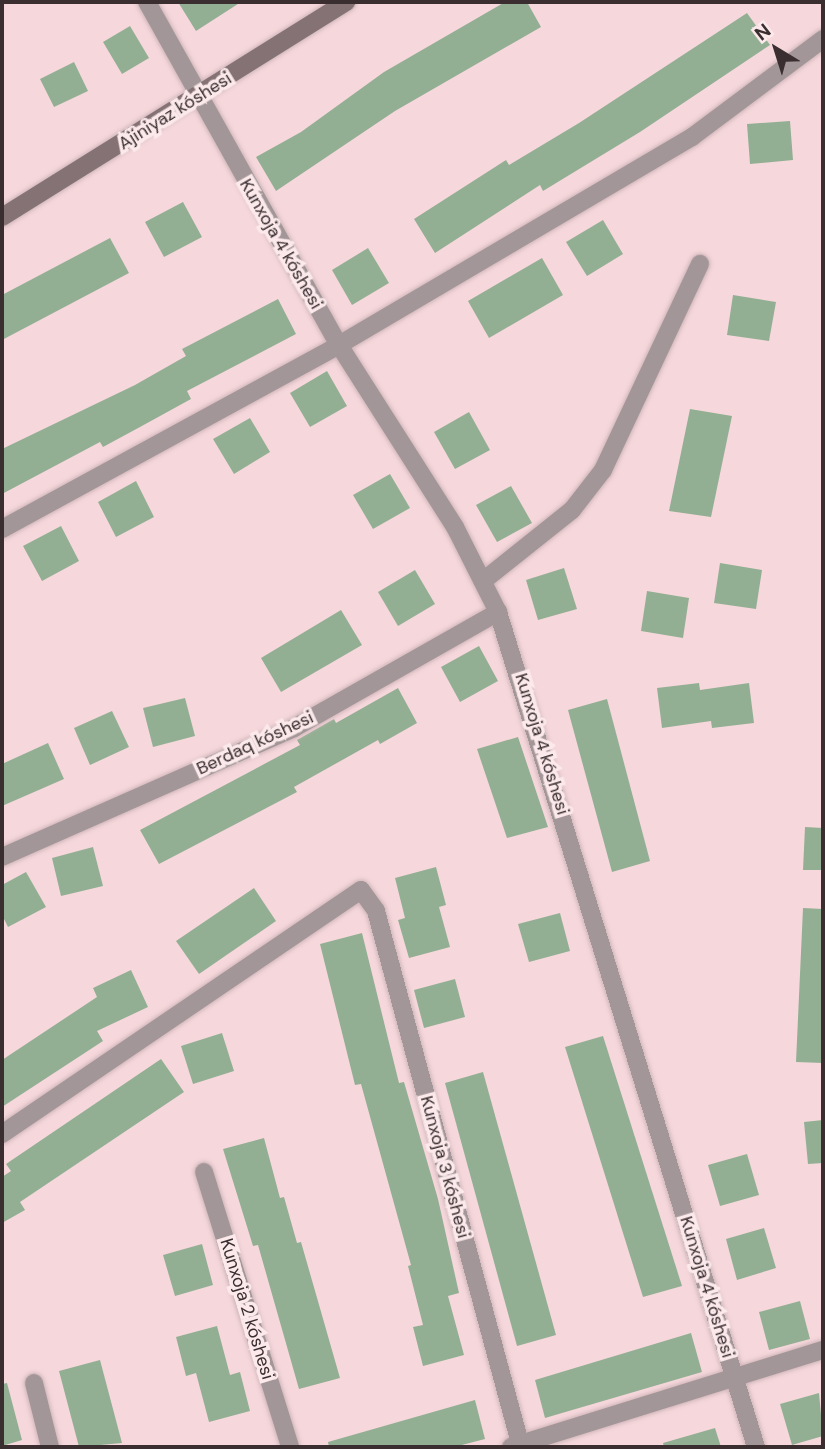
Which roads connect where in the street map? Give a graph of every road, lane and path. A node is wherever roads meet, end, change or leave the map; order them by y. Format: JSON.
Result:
{"nodes":[{"id":1,"x":147,"y":2,"type":"edge"},
{"id":2,"x":346,"y":2,"type":"edge"},
{"id":3,"x":823,"y":38,"type":"edge"},
{"id":4,"x":197,"y":98,"type":"junction"},
{"id":5,"x":2,"y":217,"type":"edge"},
{"id":6,"x":700,"y":264,"type":"dead end"},
{"id":7,"x":339,"y":345,"type":"junction"},
{"id":8,"x":2,"y":528,"type":"edge"},
{"id":9,"x":483,"y":581,"type":"junction"},
{"id":10,"x":498,"y":611,"type":"junction"},
{"id":11,"x":2,"y":857,"type":"edge"},
{"id":12,"x":2,"y":1133,"type":"edge"},
{"id":13,"x":204,"y":1172,"type":"dead end"},
{"id":14,"x":823,"y":1350,"type":"edge"},
{"id":15,"x":734,"y":1378,"type":"junction"},
{"id":16,"x":34,"y":1383,"type":"dead end"},
{"id":17,"x":517,"y":1446,"type":"edge"},
{"id":18,"x":50,"y":1447,"type":"edge"},
{"id":19,"x":290,"y":1447,"type":"edge"},
{"id":20,"x":756,"y":1447,"type":"edge"}],
"edges":[{"from":1,"to":4,"type":"street","name":"Kunxoja 4 kóshesi"},
{"from":2,"to":4,"type":"street","name":"Ajiniyaz kóshesi"},
{"from":3,"to":7,"type":"street"},
{"from":4,"to":5,"type":"street","name":"Ajiniyaz kóshesi"},
{"from":4,"to":7,"type":"street","name":"Kunxoja 4 kóshesi"},
{"from":6,"to":9,"type":"street"},
{"from":7,"to":8,"type":"street"},
{"from":7,"to":9,"type":"street","name":"Kunxoja 4 kóshesi"},
{"from":9,"to":10,"type":"street","name":"Kunxoja 4 kóshesi"},
{"from":10,"to":11,"type":"street","name":"Berdaq kóshesi"},
{"from":10,"to":15,"type":"street","name":"Kunxoja 4 kóshesi"},
{"from":12,"to":17,"type":"street","name":"Kunxoja 3 kóshesi"},
{"from":13,"to":19,"type":"street","name":"Kunxoja 2 kóshesi"},
{"from":14,"to":15,"type":"street"},
{"from":15,"to":17,"type":"street"},
{"from":15,"to":20,"type":"street","name":"Kunxoja 4 kóshesi"},
{"from":16,"to":18,"type":"street"}]}
